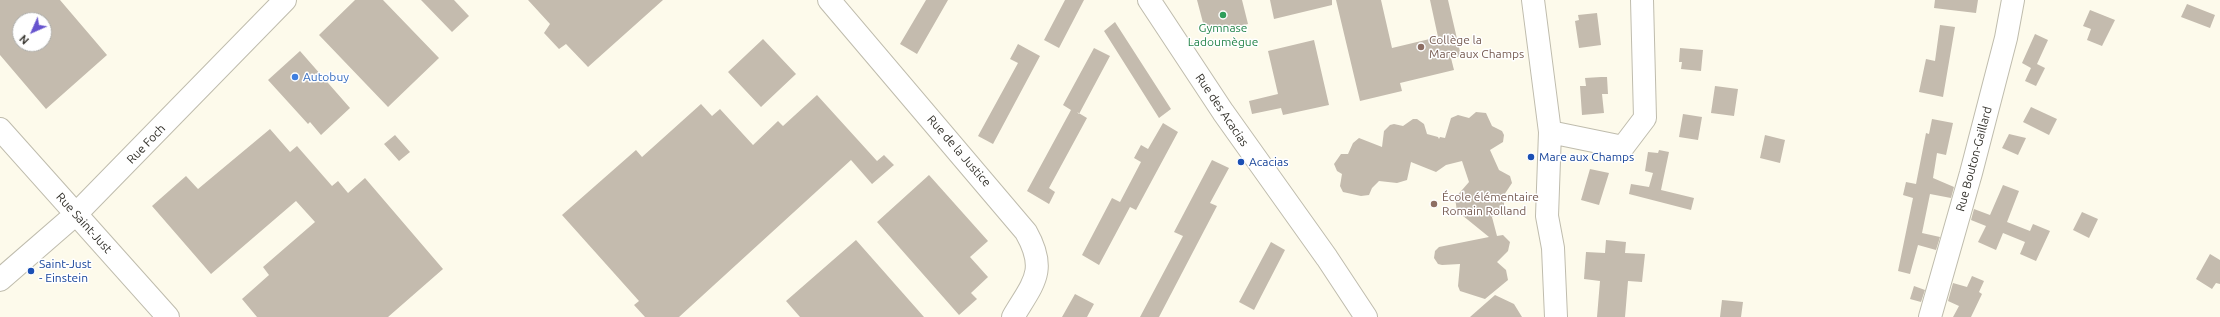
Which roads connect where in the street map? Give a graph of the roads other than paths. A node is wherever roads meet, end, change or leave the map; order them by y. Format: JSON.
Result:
{"nodes":[{"id":1,"x":285,"y":0,"type":"edge"},
{"id":2,"x":829,"y":0,"type":"edge"},
{"id":3,"x":1149,"y":0,"type":"edge"},
{"id":4,"x":1533,"y":0,"type":"edge"},
{"id":5,"x":1642,"y":0,"type":"edge"},
{"id":6,"x":2013,"y":0,"type":"edge"},
{"id":7,"x":0,"y":129,"type":"edge"},
{"id":8,"x":1550,"y":132,"type":"junction"},
{"id":9,"x":76,"y":214,"type":"junction"},
{"id":10,"x":0,"y":280,"type":"edge"},
{"id":11,"x":168,"y":317,"type":"edge"},
{"id":12,"x":1013,"y":317,"type":"edge"},
{"id":13,"x":1366,"y":317,"type":"edge"},
{"id":14,"x":1556,"y":317,"type":"edge"},
{"id":15,"x":1930,"y":317,"type":"edge"}],
"edges":[{"from":1,"to":9,"type":"street","name":"Rue Foch"},
{"from":2,"to":12,"type":"street","name":"Rue de la Justice"},
{"from":3,"to":13,"type":"street","name":"Rue des Acacias"},
{"from":4,"to":8,"type":"street"},
{"from":5,"to":8,"type":"street"},
{"from":6,"to":15,"type":"street","name":"Rue Bouton-Gaillard"},
{"from":7,"to":9,"type":"street","name":"Rue Saint-Just"},
{"from":8,"to":14,"type":"street"},
{"from":9,"to":10,"type":"street","name":"Rue Foch"},
{"from":9,"to":11,"type":"street","name":"Rue Saint-Just"}]}
